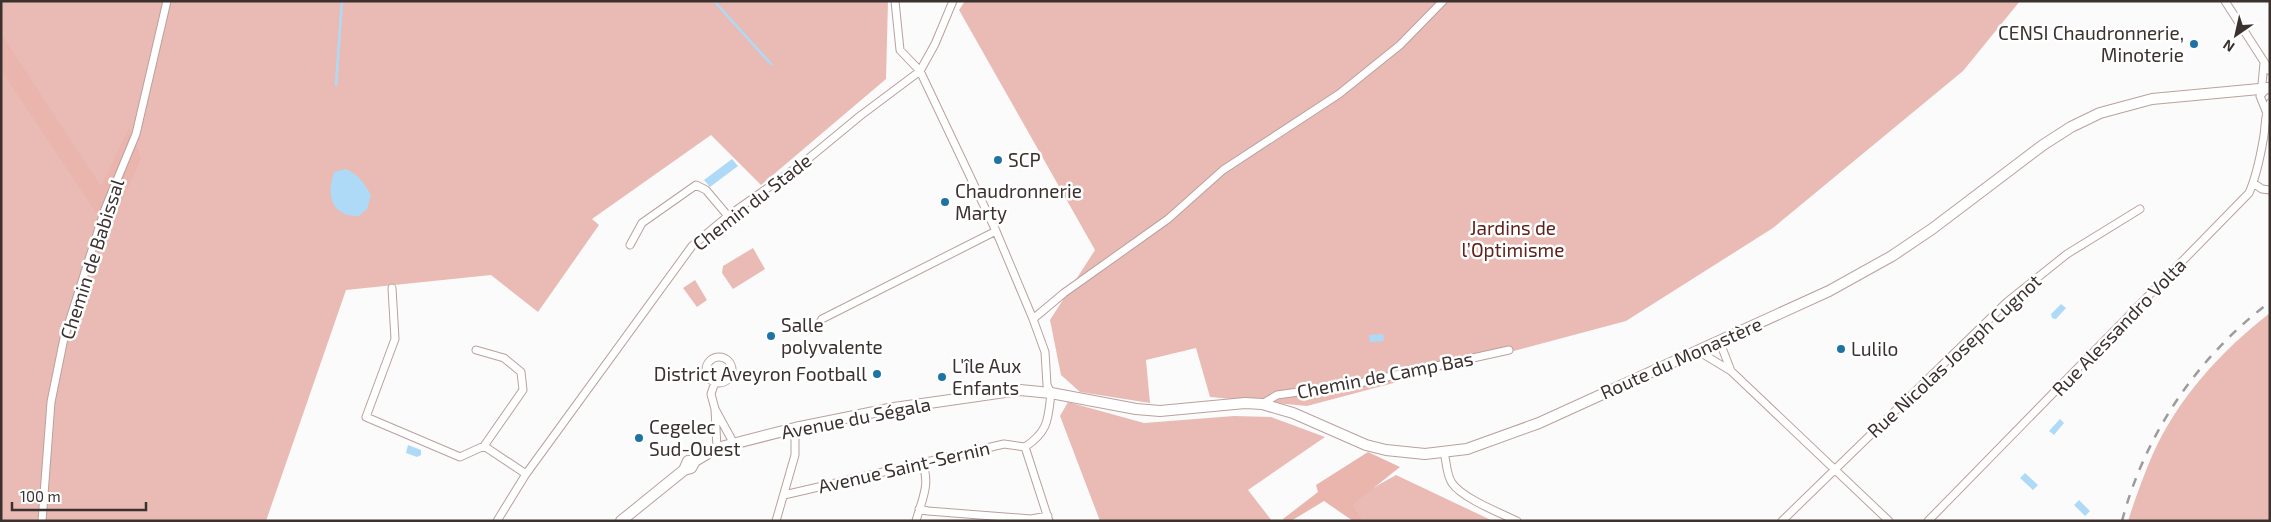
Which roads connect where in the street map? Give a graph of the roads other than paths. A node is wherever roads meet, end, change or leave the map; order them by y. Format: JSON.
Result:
{"nodes":[{"id":1,"x":166,"y":1,"type":"edge"},
{"id":2,"x":895,"y":1,"type":"edge"},
{"id":3,"x":953,"y":1,"type":"edge"},
{"id":4,"x":1443,"y":1,"type":"edge"},
{"id":5,"x":2225,"y":1,"type":"edge"},
{"id":6,"x":2264,"y":63,"type":"junction"},
{"id":7,"x":920,"y":71,"type":"junction"},
{"id":8,"x":2270,"y":71,"type":"edge"},
{"id":9,"x":2269,"y":88,"type":"edge"},
{"id":10,"x":2270,"y":102,"type":"edge"},
{"id":11,"x":2266,"y":111,"type":"junction"},
{"id":12,"x":2253,"y":183,"type":"junction"},
{"id":13,"x":2270,"y":190,"type":"edge"},
{"id":14,"x":2140,"y":209,"type":"dead end"},
{"id":15,"x":728,"y":216,"type":"junction"},
{"id":16,"x":996,"y":231,"type":"junction"},
{"id":17,"x":630,"y":245,"type":"dead end"},
{"id":18,"x":392,"y":288,"type":"dead end"},
{"id":19,"x":1033,"y":319,"type":"junction"},
{"id":20,"x":817,"y":328,"type":"dead end"},
{"id":21,"x":1719,"y":340,"type":"junction"},
{"id":22,"x":476,"y":350,"type":"dead end"},
{"id":23,"x":1509,"y":350,"type":"dead end"},
{"id":24,"x":1698,"y":350,"type":"junction"},
{"id":25,"x":1731,"y":371,"type":"junction"},
{"id":26,"x":715,"y":382,"type":"dead end"},
{"id":27,"x":1052,"y":393,"type":"junction"},
{"id":28,"x":1262,"y":404,"type":"junction"},
{"id":29,"x":715,"y":409,"type":"junction"},
{"id":30,"x":795,"y":428,"type":"junction"},
{"id":31,"x":734,"y":444,"type":"junction"},
{"id":32,"x":484,"y":446,"type":"junction"},
{"id":33,"x":1024,"y":447,"type":"junction"},
{"id":34,"x":717,"y":448,"type":"junction"},
{"id":35,"x":1444,"y":453,"type":"junction"},
{"id":36,"x":922,"y":462,"type":"junction"},
{"id":37,"x":1835,"y":470,"type":"junction"},
{"id":38,"x":526,"y":474,"type":"junction"},
{"id":39,"x":784,"y":495,"type":"junction"},
{"id":40,"x":919,"y":508,"type":"junction"},
{"id":41,"x":1049,"y":518,"type":"edge"},
{"id":42,"x":1511,"y":520,"type":"edge"},
{"id":43,"x":42,"y":521,"type":"edge"},
{"id":44,"x":496,"y":521,"type":"edge"},
{"id":45,"x":621,"y":521,"type":"edge"},
{"id":46,"x":776,"y":521,"type":"edge"},
{"id":47,"x":916,"y":521,"type":"edge"},
{"id":48,"x":1782,"y":521,"type":"edge"},
{"id":49,"x":1889,"y":521,"type":"edge"},
{"id":50,"x":1928,"y":521,"type":"edge"}],
"edges":[{"from":1,"to":43,"type":"street","name":"Chemin de Babissal"},
{"from":2,"to":7,"type":"street"},
{"from":3,"to":7,"type":"street","name":"Chemin du Stade"},
{"from":4,"to":19,"type":"street"},
{"from":5,"to":6,"type":"street"},
{"from":6,"to":8,"type":"street"},
{"from":6,"to":9,"type":"street"},
{"from":7,"to":15,"type":"street","name":"Chemin du Stade"},
{"from":7,"to":16,"type":"street"},
{"from":9,"to":11,"type":"street","name":"Rue Alessandro Volta"},
{"from":9,"to":21,"type":"street","name":"Route du Monastère"},
{"from":10,"to":11,"type":"street","name":"Rue Alessandro Volta"},
{"from":11,"to":12,"type":"street","name":"Rue Alessandro Volta"},
{"from":12,"to":13,"type":"street"},
{"from":12,"to":50,"type":"street","name":"Rue Alessandro Volta"},
{"from":14,"to":37,"type":"street","name":"Rue Nicolas Joseph Cugnot"},
{"from":15,"to":17,"type":"street"},
{"from":15,"to":38,"type":"street","name":"Chemin du Stade"},
{"from":16,"to":19,"type":"street"},
{"from":16,"to":20,"type":"street"},
{"from":18,"to":32,"type":"street"},
{"from":19,"to":27,"type":"street"},
{"from":21,"to":24,"type":"street","name":"Route du Monastère"},
{"from":21,"to":25,"type":"street"},
{"from":22,"to":32,"type":"street"},
{"from":23,"to":28,"type":"street","name":"Chemin de Camp Bas"},
{"from":24,"to":25,"type":"street"},
{"from":24,"to":35,"type":"street","name":"Route du Monastère"},
{"from":25,"to":37,"type":"street"},
{"from":26,"to":29,"type":"street"},
{"from":27,"to":28,"type":"street","name":"Route du Monastère"},
{"from":27,"to":30,"type":"street","name":"Avenue du Ségala"},
{"from":27,"to":33,"type":"street"},
{"from":28,"to":35,"type":"street","name":"Route du Monastère"},
{"from":29,"to":31,"type":"street"},
{"from":29,"to":34,"type":"street"},
{"from":30,"to":31,"type":"street","name":"Avenue du Ségala"},
{"from":30,"to":39,"type":"street","name":"Avenue Saint-Sernin"},
{"from":31,"to":34,"type":"street","name":"Avenue du Ségala"},
{"from":32,"to":38,"type":"street"},
{"from":33,"to":36,"type":"street","name":"Avenue Saint-Sernin"},
{"from":33,"to":41,"type":"street"},
{"from":34,"to":45,"type":"street","name":"Avenue du Ségala"},
{"from":35,"to":42,"type":"street"},
{"from":36,"to":39,"type":"street","name":"Avenue Saint-Sernin"},
{"from":36,"to":40,"type":"street"},
{"from":37,"to":48,"type":"street","name":"Rue Nicolas Joseph Cugnot"},
{"from":37,"to":49,"type":"street"},
{"from":38,"to":44,"type":"street","name":"Chemin du Stade"},
{"from":39,"to":46,"type":"street","name":"Avenue Saint-Sernin"},
{"from":40,"to":41,"type":"street"},
{"from":40,"to":47,"type":"street"}]}
